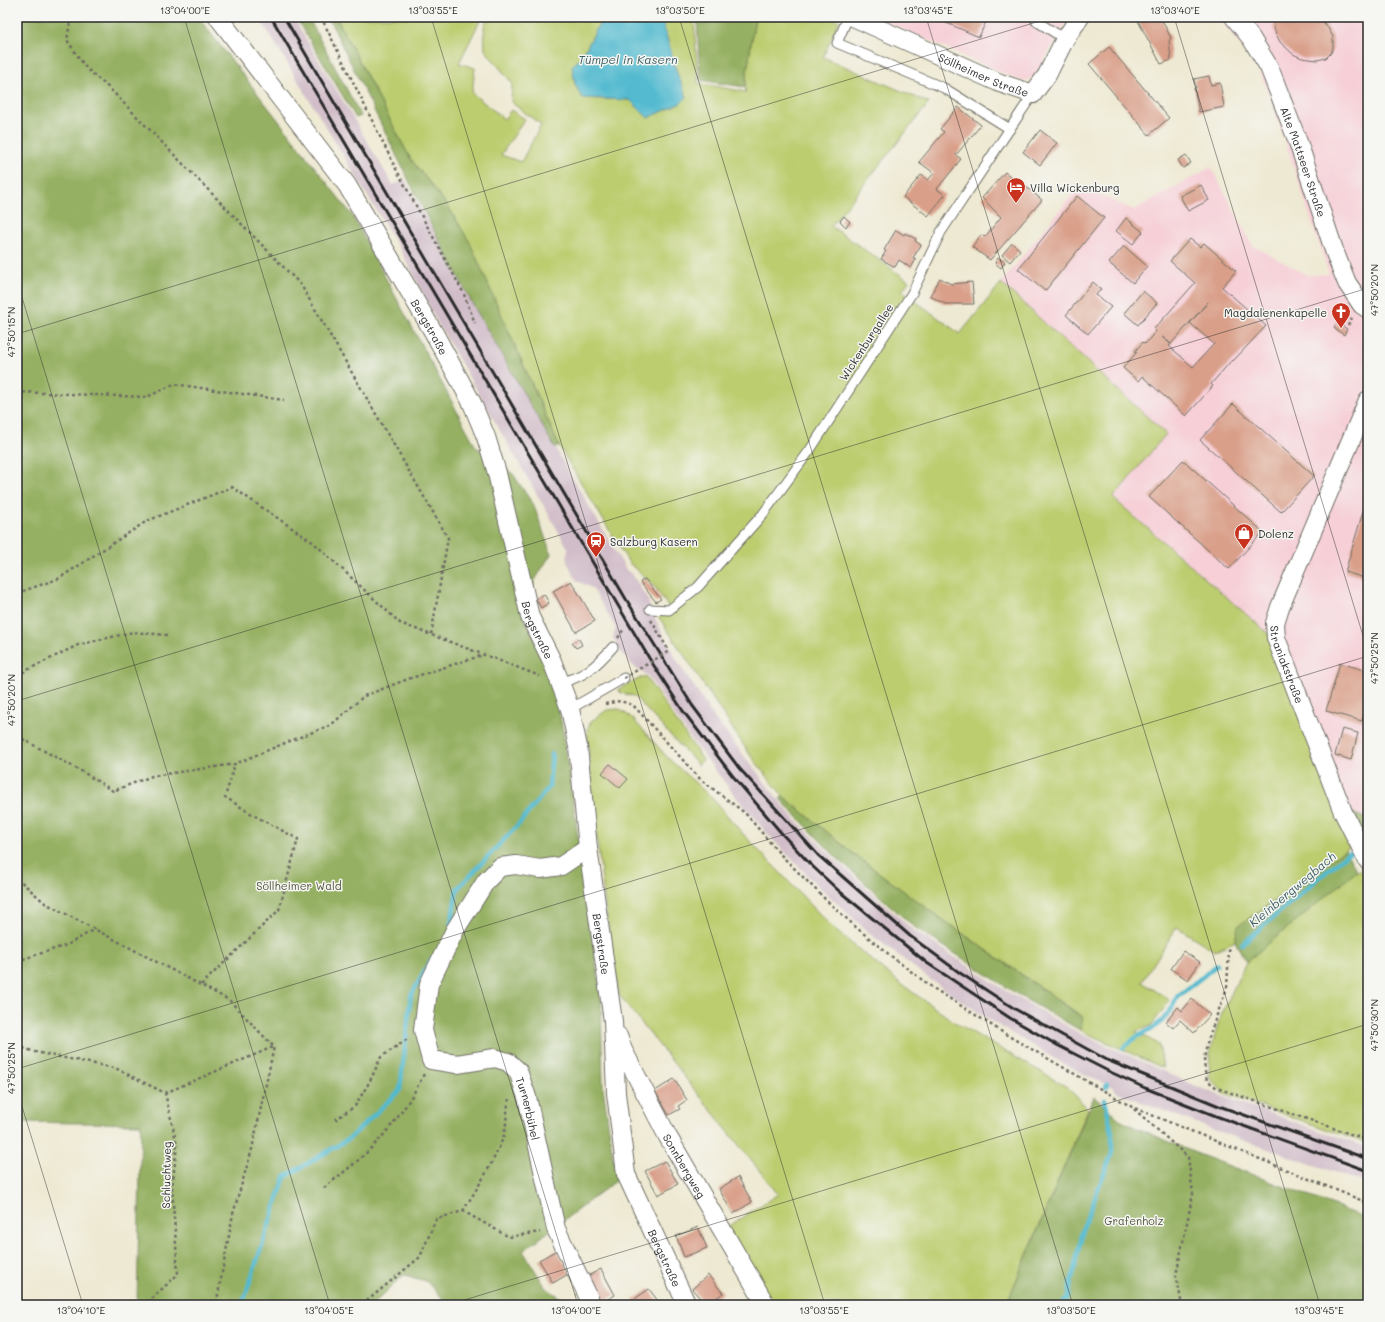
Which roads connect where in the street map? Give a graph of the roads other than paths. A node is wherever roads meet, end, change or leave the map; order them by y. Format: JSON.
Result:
{"nodes":[{"id":1,"x":218,"y":17,"type":"edge"},
{"id":2,"x":848,"y":17,"type":"edge"},
{"id":3,"x":853,"y":17,"type":"edge"},
{"id":4,"x":1036,"y":17,"type":"edge"},
{"id":5,"x":1080,"y":17,"type":"edge"},
{"id":6,"x":1234,"y":17,"type":"edge"},
{"id":7,"x":1065,"y":39,"type":"junction"},
{"id":8,"x":1033,"y":94,"type":"junction"},
{"id":9,"x":1010,"y":129,"type":"junction"},
{"id":10,"x":1368,"y":309,"type":"edge"},
{"id":11,"x":1368,"y":400,"type":"edge"},
{"id":12,"x":649,"y":612,"type":"road end"},
{"id":13,"x":613,"y":647,"type":"dead end"},
{"id":14,"x":624,"y":678,"type":"road end"},
{"id":15,"x":560,"y":682,"type":"junction"},
{"id":16,"x":570,"y":709,"type":"junction"},
{"id":17,"x":588,"y":848,"type":"junction"},
{"id":18,"x":1368,"y":861,"type":"edge"},
{"id":19,"x":613,"y":1021,"type":"junction"},
{"id":20,"x":589,"y":1298,"type":"dead end"},
{"id":21,"x":687,"y":1305,"type":"edge"},
{"id":22,"x":766,"y":1305,"type":"edge"}],
"edges":[{"from":1,"to":15,"type":"street","name":"Bergstraße"},
{"from":2,"to":9,"type":"lane"},
{"from":3,"to":8,"type":"street","name":"Söllheimer Straße"},
{"from":4,"to":7,"type":"lane"},
{"from":5,"to":7,"type":"street","name":"Söllheimer Straße"},
{"from":6,"to":10,"type":"street","name":"Alte Mattseer Straße"},
{"from":7,"to":8,"type":"street","name":"Söllheimer Straße"},
{"from":8,"to":9,"type":"lane","name":"Wickenburgallee"},
{"from":9,"to":12,"type":"lane","name":"Wickenburgallee"},
{"from":11,"to":18,"type":"street","name":"Straniakstraße"},
{"from":13,"to":15,"type":"lane"},
{"from":14,"to":16,"type":"lane"},
{"from":15,"to":16,"type":"street","name":"Bergstraße"},
{"from":16,"to":17,"type":"street","name":"Bergstraße"},
{"from":17,"to":19,"type":"street","name":"Bergstraße"},
{"from":17,"to":20,"type":"street","name":"Turnerbühel"},
{"from":19,"to":21,"type":"street","name":"Bergstraße"},
{"from":19,"to":22,"type":"street","name":"Sonnbergweg"}]}
